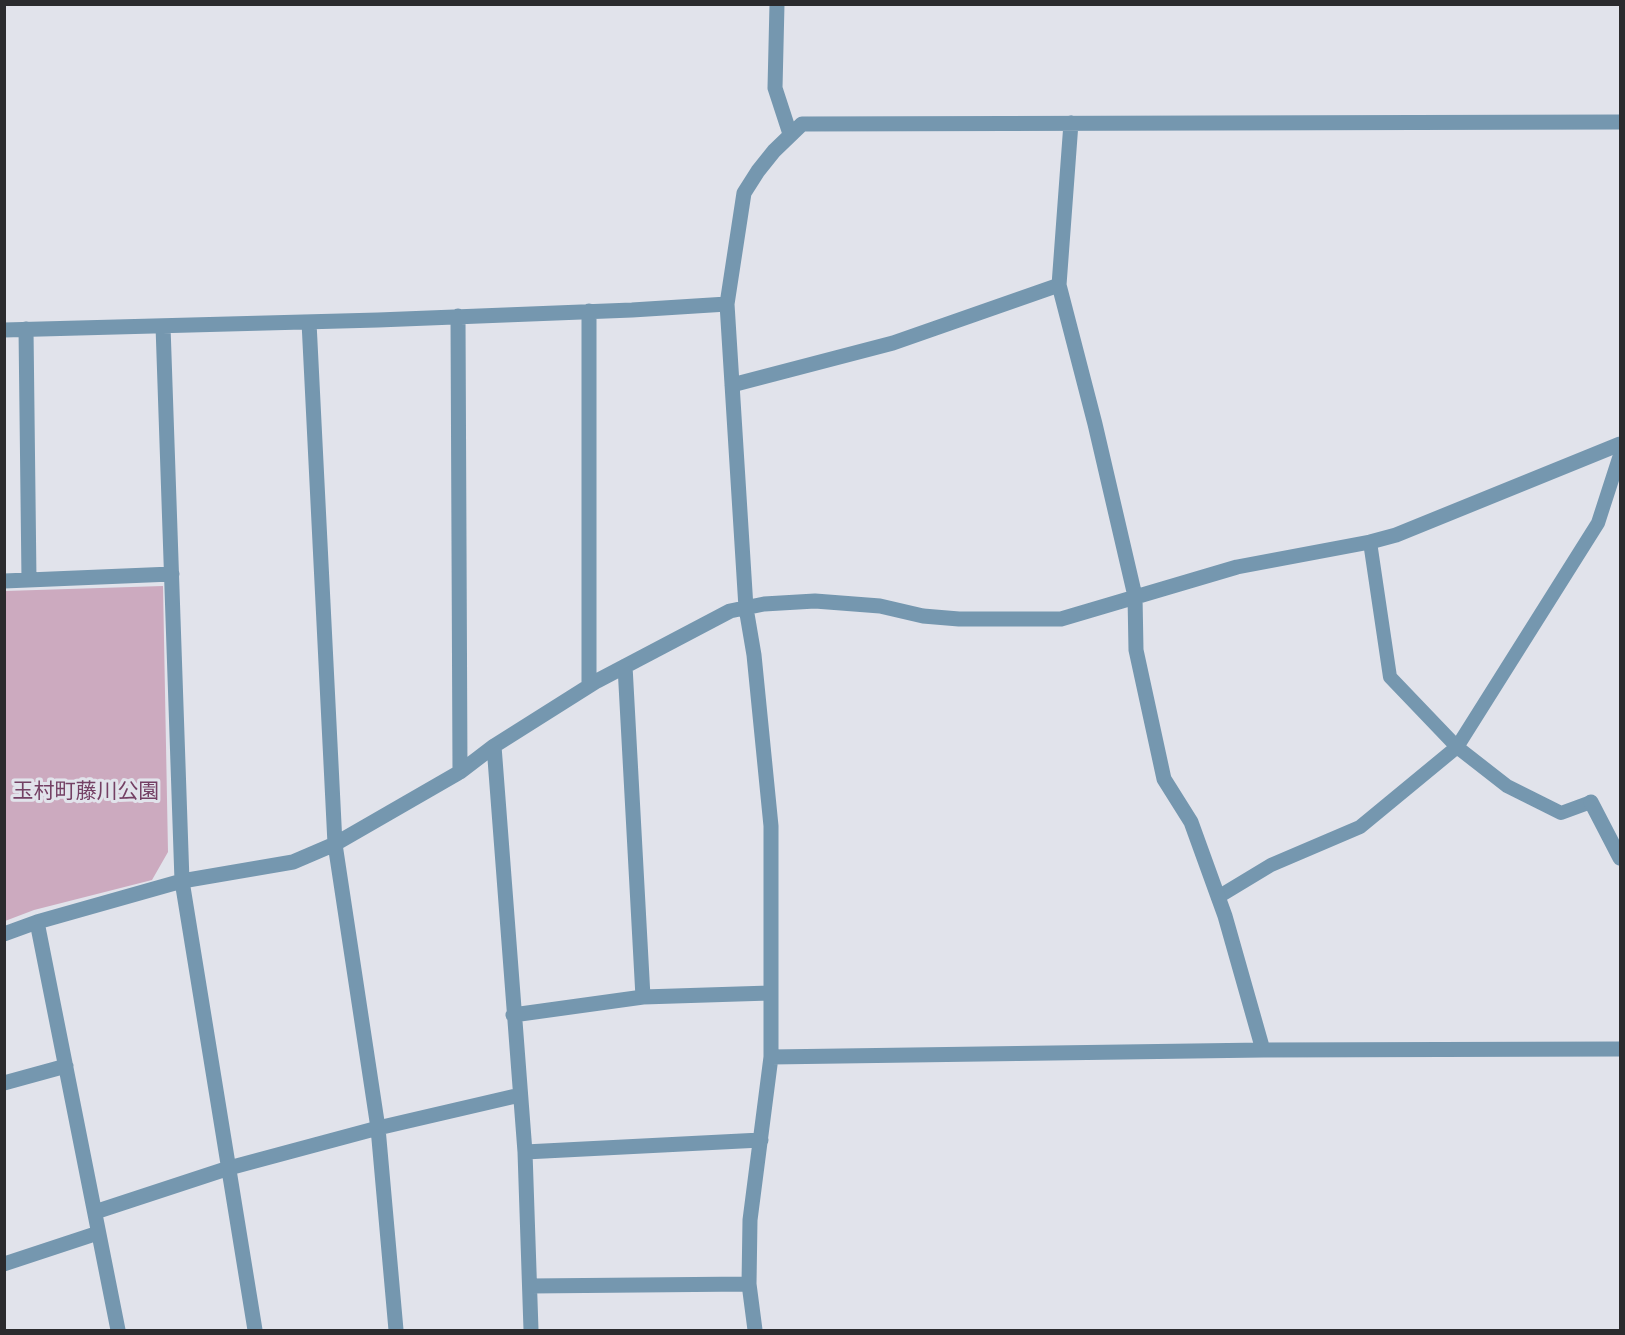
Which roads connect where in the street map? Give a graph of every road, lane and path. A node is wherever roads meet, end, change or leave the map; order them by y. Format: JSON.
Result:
{"nodes":[{"id":1,"x":777,"y":4,"type":"edge"},
{"id":2,"x":1620,"y":122,"type":"edge"},
{"id":3,"x":1071,"y":123,"type":"junction"},
{"id":4,"x":790,"y":134,"type":"junction"},
{"id":5,"x":1059,"y":285,"type":"junction"},
{"id":6,"x":727,"y":304,"type":"junction"},
{"id":7,"x":589,"y":312,"type":"junction"},
{"id":8,"x":458,"y":316,"type":"junction"},
{"id":9,"x":309,"y":322,"type":"junction"},
{"id":10,"x":163,"y":326,"type":"junction"},
{"id":11,"x":26,"y":329,"type":"junction"},
{"id":12,"x":4,"y":330,"type":"edge"},
{"id":13,"x":732,"y":385,"type":"junction"},
{"id":14,"x":1620,"y":444,"type":"edge"},
{"id":15,"x":1620,"y":455,"type":"edge"},
{"id":16,"x":1370,"y":543,"type":"junction"},
{"id":17,"x":172,"y":574,"type":"junction"},
{"id":18,"x":29,"y":580,"type":"junction"},
{"id":19,"x":4,"y":581,"type":"edge"},
{"id":20,"x":1135,"y":596,"type":"junction"},
{"id":21,"x":746,"y":608,"type":"junction"},
{"id":22,"x":625,"y":666,"type":"junction"},
{"id":23,"x":589,"y":687,"type":"junction"},
{"id":24,"x":494,"y":746,"type":"junction"},
{"id":25,"x":1457,"y":747,"type":"junction"},
{"id":26,"x":460,"y":772,"type":"junction"},
{"id":27,"x":1591,"y":802,"type":"joint"},
{"id":28,"x":335,"y":844,"type":"junction"},
{"id":29,"x":1620,"y":858,"type":"edge"},
{"id":30,"x":182,"y":881,"type":"junction"},
{"id":31,"x":1218,"y":897,"type":"junction"},
{"id":32,"x":37,"y":922,"type":"junction"},
{"id":33,"x":4,"y":934,"type":"edge"},
{"id":34,"x":770,"y":993,"type":"junction"},
{"id":35,"x":643,"y":996,"type":"junction"},
{"id":36,"x":513,"y":1015,"type":"junction"},
{"id":37,"x":1620,"y":1049,"type":"edge"},
{"id":38,"x":1263,"y":1050,"type":"junction"},
{"id":39,"x":771,"y":1057,"type":"junction"},
{"id":40,"x":66,"y":1066,"type":"junction"},
{"id":41,"x":4,"y":1083,"type":"edge"},
{"id":42,"x":520,"y":1095,"type":"junction"},
{"id":43,"x":378,"y":1128,"type":"junction"},
{"id":44,"x":761,"y":1140,"type":"junction"},
{"id":45,"x":525,"y":1152,"type":"junction"},
{"id":46,"x":229,"y":1168,"type":"junction"},
{"id":47,"x":94,"y":1212,"type":"junction"},
{"id":48,"x":98,"y":1233,"type":"junction"},
{"id":49,"x":4,"y":1264,"type":"edge"},
{"id":50,"x":749,"y":1284,"type":"junction"},
{"id":51,"x":530,"y":1286,"type":"junction"},
{"id":52,"x":117,"y":1330,"type":"edge"},
{"id":53,"x":255,"y":1330,"type":"edge"},
{"id":54,"x":396,"y":1330,"type":"edge"},
{"id":55,"x":531,"y":1330,"type":"edge"},
{"id":56,"x":755,"y":1330,"type":"edge"}],
"edges":[{"from":1,"to":4,"type":"street"},
{"from":2,"to":3,"type":"street"},
{"from":3,"to":4,"type":"street"},
{"from":3,"to":5,"type":"street"},
{"from":4,"to":6,"type":"street"},
{"from":5,"to":13,"type":"street"},
{"from":5,"to":20,"type":"street"},
{"from":6,"to":7,"type":"street"},
{"from":6,"to":13,"type":"street"},
{"from":7,"to":8,"type":"street"},
{"from":7,"to":23,"type":"street"},
{"from":8,"to":9,"type":"street"},
{"from":8,"to":26,"type":"street"},
{"from":9,"to":10,"type":"street"},
{"from":9,"to":28,"type":"street"},
{"from":10,"to":11,"type":"street"},
{"from":10,"to":17,"type":"street"},
{"from":11,"to":12,"type":"street"},
{"from":11,"to":18,"type":"street"},
{"from":13,"to":21,"type":"street"},
{"from":14,"to":16,"type":"street"},
{"from":15,"to":25,"type":"lane"},
{"from":16,"to":20,"type":"street"},
{"from":16,"to":25,"type":"lane"},
{"from":17,"to":18,"type":"street"},
{"from":17,"to":30,"type":"street"},
{"from":18,"to":19,"type":"street"},
{"from":20,"to":21,"type":"street"},
{"from":20,"to":31,"type":"street"},
{"from":21,"to":22,"type":"street"},
{"from":21,"to":34,"type":"street"},
{"from":22,"to":23,"type":"street"},
{"from":22,"to":35,"type":"street"},
{"from":23,"to":24,"type":"street"},
{"from":24,"to":26,"type":"street"},
{"from":24,"to":36,"type":"street"},
{"from":25,"to":27,"type":"lane"},
{"from":25,"to":31,"type":"lane"},
{"from":26,"to":28,"type":"street"},
{"from":27,"to":29,"type":"street"},
{"from":28,"to":30,"type":"street"},
{"from":28,"to":43,"type":"street"},
{"from":30,"to":32,"type":"street"},
{"from":30,"to":46,"type":"street"},
{"from":31,"to":38,"type":"street"},
{"from":32,"to":33,"type":"street"},
{"from":32,"to":40,"type":"street"},
{"from":34,"to":35,"type":"street"},
{"from":34,"to":39,"type":"street"},
{"from":35,"to":36,"type":"street"},
{"from":36,"to":42,"type":"street"},
{"from":37,"to":38,"type":"street"},
{"from":38,"to":39,"type":"street"},
{"from":39,"to":44,"type":"street"},
{"from":40,"to":41,"type":"street"},
{"from":40,"to":47,"type":"street"},
{"from":42,"to":43,"type":"street"},
{"from":42,"to":45,"type":"street"},
{"from":43,"to":46,"type":"street"},
{"from":43,"to":54,"type":"street"},
{"from":44,"to":45,"type":"street"},
{"from":44,"to":50,"type":"street"},
{"from":45,"to":51,"type":"street"},
{"from":46,"to":47,"type":"street"},
{"from":46,"to":53,"type":"street"},
{"from":47,"to":48,"type":"street"},
{"from":48,"to":49,"type":"street"},
{"from":48,"to":52,"type":"street"},
{"from":50,"to":51,"type":"street"},
{"from":50,"to":56,"type":"street"},
{"from":51,"to":55,"type":"street"}]}
